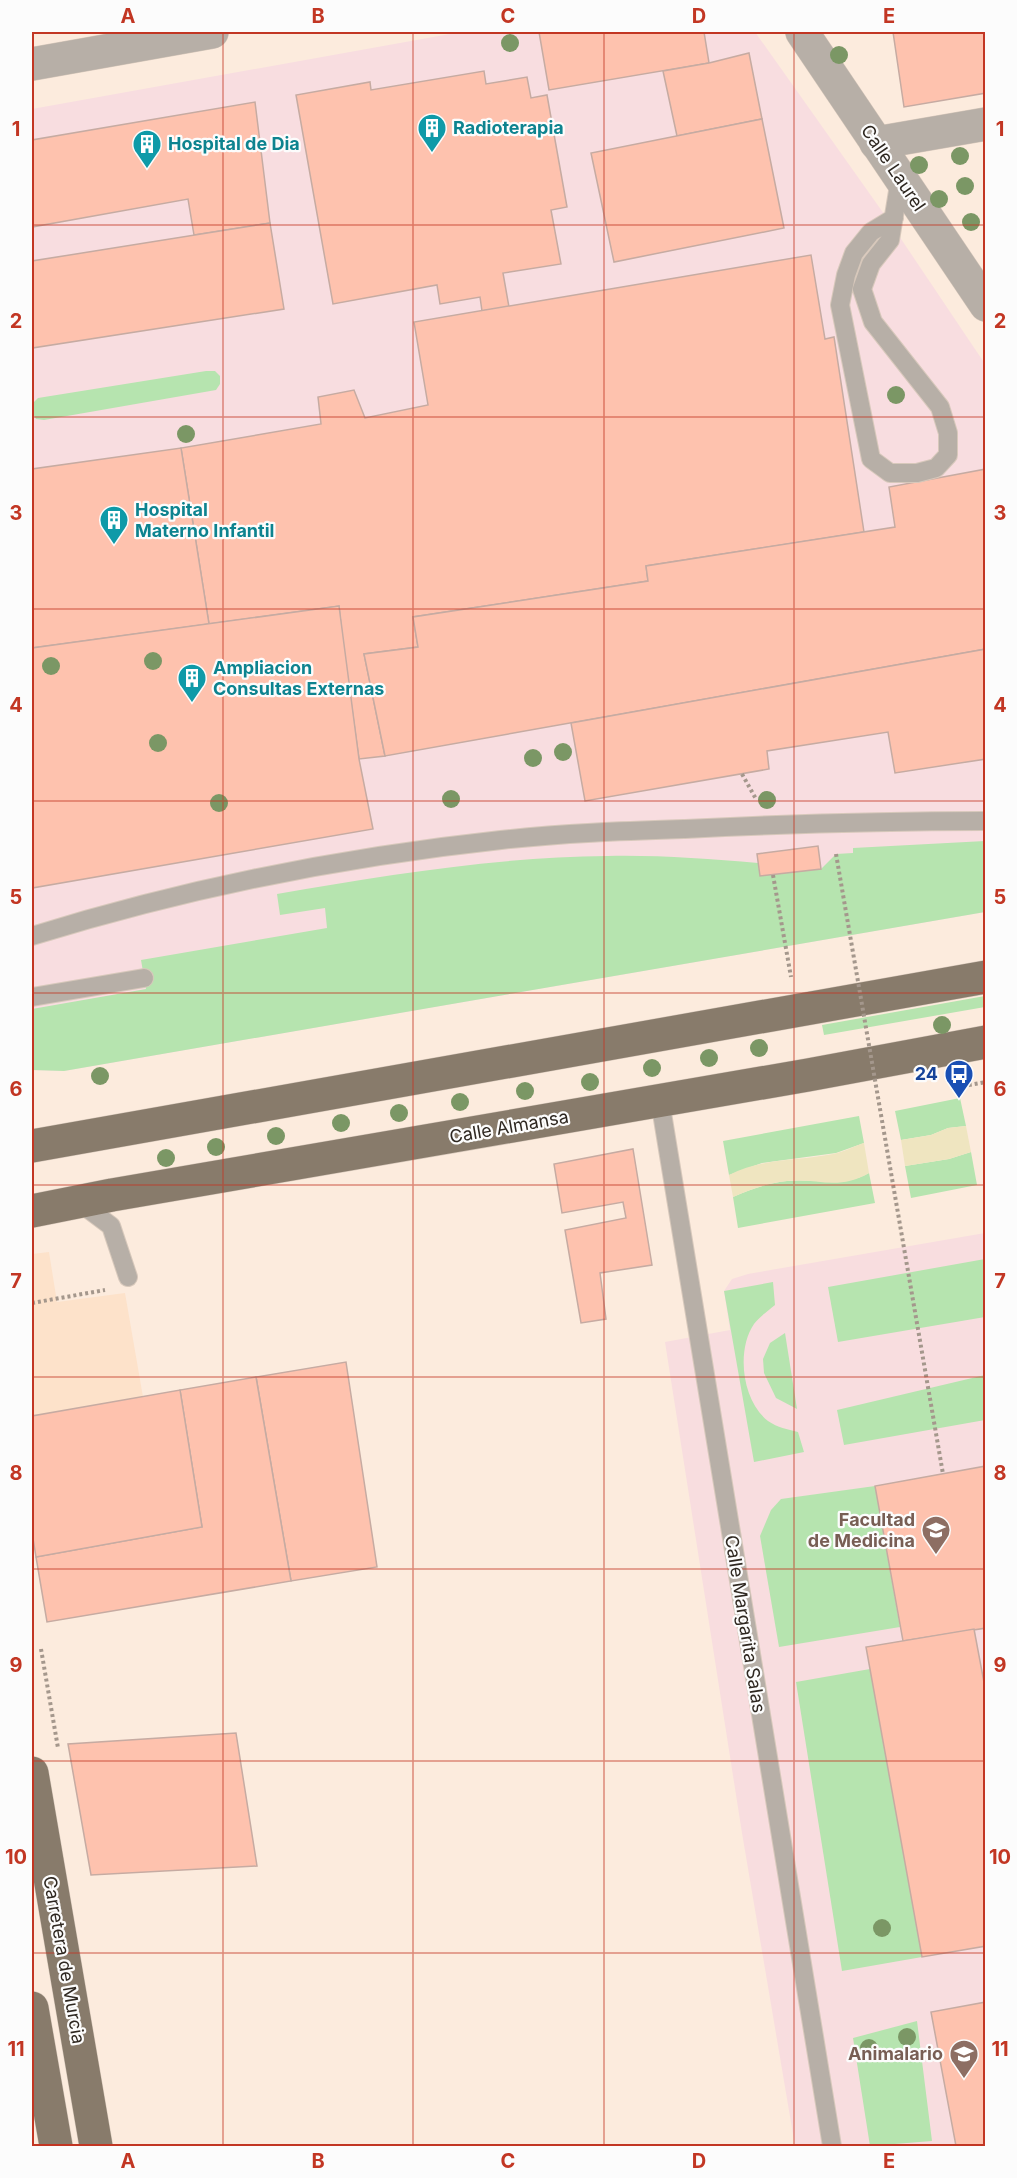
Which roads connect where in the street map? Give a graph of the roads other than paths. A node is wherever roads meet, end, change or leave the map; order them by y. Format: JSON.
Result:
{"nodes":[{"id":1,"x":212,"y":32,"type":"edge"},
{"id":2,"x":802,"y":32,"type":"edge"},
{"id":3,"x":32,"y":64,"type":"edge"},
{"id":4,"x":986,"y":124,"type":"edge"},
{"id":5,"x":876,"y":143,"type":"junction"},
{"id":6,"x":900,"y":178,"type":"junction"},
{"id":7,"x":894,"y":218,"type":"junction"},
{"id":8,"x":935,"y":230,"type":"junction"},
{"id":9,"x":986,"y":305,"type":"edge"},
{"id":10,"x":986,"y":821,"type":"edge"},
{"id":11,"x":32,"y":936,"type":"edge"},
{"id":12,"x":144,"y":978,"type":"dead end"},
{"id":13,"x":986,"y":978,"type":"edge"},
{"id":14,"x":32,"y":997,"type":"edge"},
{"id":15,"x":986,"y":1042,"type":"edge"},
{"id":16,"x":660,"y":1101,"type":"junction"},
{"id":17,"x":32,"y":1146,"type":"edge"},
{"id":18,"x":79,"y":1202,"type":"junction"},
{"id":19,"x":32,"y":1211,"type":"edge"},
{"id":20,"x":128,"y":1277,"type":"dead end"},
{"id":21,"x":32,"y":1773,"type":"edge"},
{"id":22,"x":32,"y":2008,"type":"edge"},
{"id":23,"x":56,"y":2146,"type":"edge"},
{"id":24,"x":96,"y":2146,"type":"edge"},
{"id":25,"x":832,"y":2146,"type":"edge"}],
"edges":[{"from":1,"to":3,"type":"street"},
{"from":2,"to":5,"type":"street","name":"Calle Laurel"},
{"from":4,"to":5,"type":"street"},
{"from":5,"to":6,"type":"street","name":"Calle Laurel"},
{"from":6,"to":7,"type":"lane"},
{"from":6,"to":8,"type":"street","name":"Calle Laurel"},
{"from":7,"to":7,"type":"lane"},
{"from":7,"to":8,"type":"lane"},
{"from":8,"to":9,"type":"street","name":"Calle Laurel"},
{"from":10,"to":11,"type":"lane"},
{"from":12,"to":14,"type":"lane"},
{"from":13,"to":17,"type":"main road"},
{"from":15,"to":16,"type":"main road","name":"Calle Almansa"},
{"from":16,"to":18,"type":"main road","name":"Calle Almansa"},
{"from":16,"to":25,"type":"lane","name":"Calle Margarita Salas"},
{"from":18,"to":19,"type":"main road","name":"Calle Almansa"},
{"from":18,"to":20,"type":"lane"},
{"from":21,"to":24,"type":"main road","name":"Carretera de Murcia"},
{"from":22,"to":23,"type":"main road"}]}
